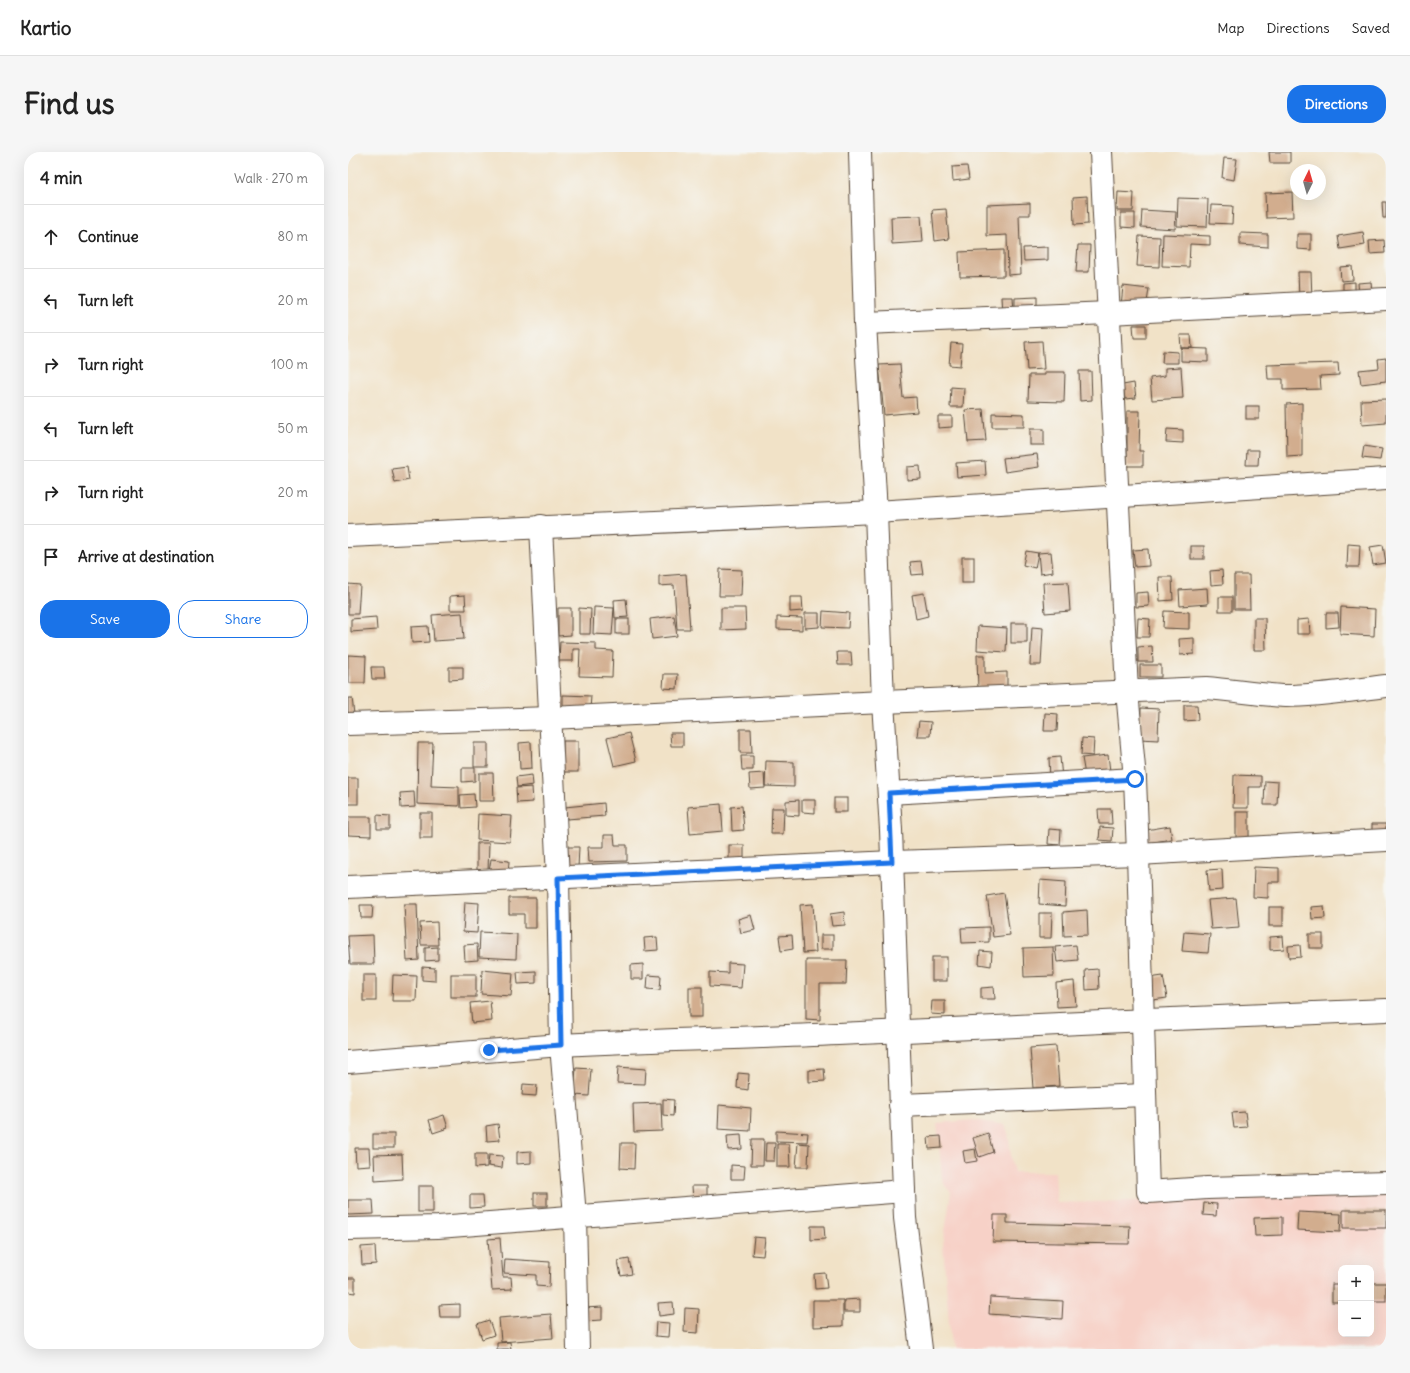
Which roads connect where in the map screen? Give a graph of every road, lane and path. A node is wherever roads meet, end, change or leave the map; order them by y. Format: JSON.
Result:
{"nodes":[{"id":1,"x":860,"y":152,"type":"edge"},
{"id":2,"x":1100,"y":152,"type":"edge"},
{"id":3,"x":1386,"y":299,"type":"edge"},
{"id":4,"x":1109,"y":313,"type":"junction"},
{"id":5,"x":865,"y":323,"type":"junction"},
{"id":6,"x":1386,"y":479,"type":"edge"},
{"id":7,"x":1118,"y":495,"type":"junction"},
{"id":8,"x":876,"y":512,"type":"junction"},
{"id":9,"x":541,"y":526,"type":"junction"},
{"id":10,"x":348,"y":536,"type":"edge"},
{"id":11,"x":1386,"y":686,"type":"edge"},
{"id":12,"x":1127,"y":691,"type":"junction"},
{"id":13,"x":883,"y":702,"type":"junction"},
{"id":14,"x":551,"y":718,"type":"junction"},
{"id":15,"x":348,"y":724,"type":"edge"},
{"id":16,"x":1135,"y":779,"type":"junction"},
{"id":17,"x":889,"y":793,"type":"junction"},
{"id":18,"x":1386,"y":840,"type":"edge"},
{"id":19,"x":1138,"y":854,"type":"junction"},
{"id":20,"x":892,"y":862,"type":"junction"},
{"id":21,"x":558,"y":878,"type":"junction"},
{"id":22,"x":348,"y":887,"type":"edge"},
{"id":23,"x":1386,"y":1010,"type":"edge"},
{"id":24,"x":1143,"y":1019,"type":"junction"},
{"id":25,"x":897,"y":1032,"type":"junction"},
{"id":26,"x":561,"y":1045,"type":"junction"},
{"id":27,"x":348,"y":1062,"type":"edge"},
{"id":28,"x":1144,"y":1095,"type":"junction"},
{"id":29,"x":900,"y":1105,"type":"junction"},
{"id":30,"x":1386,"y":1183,"type":"edge"},
{"id":31,"x":904,"y":1191,"type":"junction"},
{"id":32,"x":575,"y":1216,"type":"junction"},
{"id":33,"x":348,"y":1230,"type":"edge"},
{"id":34,"x":578,"y":1349,"type":"edge"},
{"id":35,"x":921,"y":1349,"type":"edge"}],
"edges":[{"from":1,"to":5,"type":"street"},
{"from":2,"to":4,"type":"street"},
{"from":3,"to":4,"type":"street"},
{"from":4,"to":5,"type":"street"},
{"from":4,"to":7,"type":"street"},
{"from":5,"to":8,"type":"street"},
{"from":6,"to":7,"type":"street"},
{"from":7,"to":8,"type":"street"},
{"from":7,"to":12,"type":"street"},
{"from":8,"to":9,"type":"street"},
{"from":8,"to":13,"type":"street"},
{"from":9,"to":10,"type":"street"},
{"from":9,"to":14,"type":"street"},
{"from":11,"to":12,"type":"street"},
{"from":12,"to":13,"type":"street"},
{"from":12,"to":16,"type":"street"},
{"from":13,"to":14,"type":"street"},
{"from":13,"to":17,"type":"street"},
{"from":14,"to":15,"type":"street"},
{"from":14,"to":21,"type":"street"},
{"from":16,"to":17,"type":"street"},
{"from":16,"to":19,"type":"street"},
{"from":17,"to":20,"type":"street"},
{"from":18,"to":19,"type":"street"},
{"from":19,"to":20,"type":"street"},
{"from":19,"to":24,"type":"street"},
{"from":20,"to":21,"type":"street"},
{"from":20,"to":25,"type":"street"},
{"from":21,"to":22,"type":"street"},
{"from":21,"to":26,"type":"street"},
{"from":23,"to":24,"type":"street"},
{"from":24,"to":25,"type":"street"},
{"from":24,"to":28,"type":"street"},
{"from":25,"to":26,"type":"street"},
{"from":25,"to":29,"type":"street"},
{"from":26,"to":27,"type":"street"},
{"from":26,"to":32,"type":"street"},
{"from":28,"to":29,"type":"street"},
{"from":28,"to":30,"type":"street"},
{"from":29,"to":31,"type":"street"},
{"from":31,"to":32,"type":"street"},
{"from":31,"to":35,"type":"street"},
{"from":32,"to":33,"type":"street"},
{"from":32,"to":34,"type":"street"}]}
